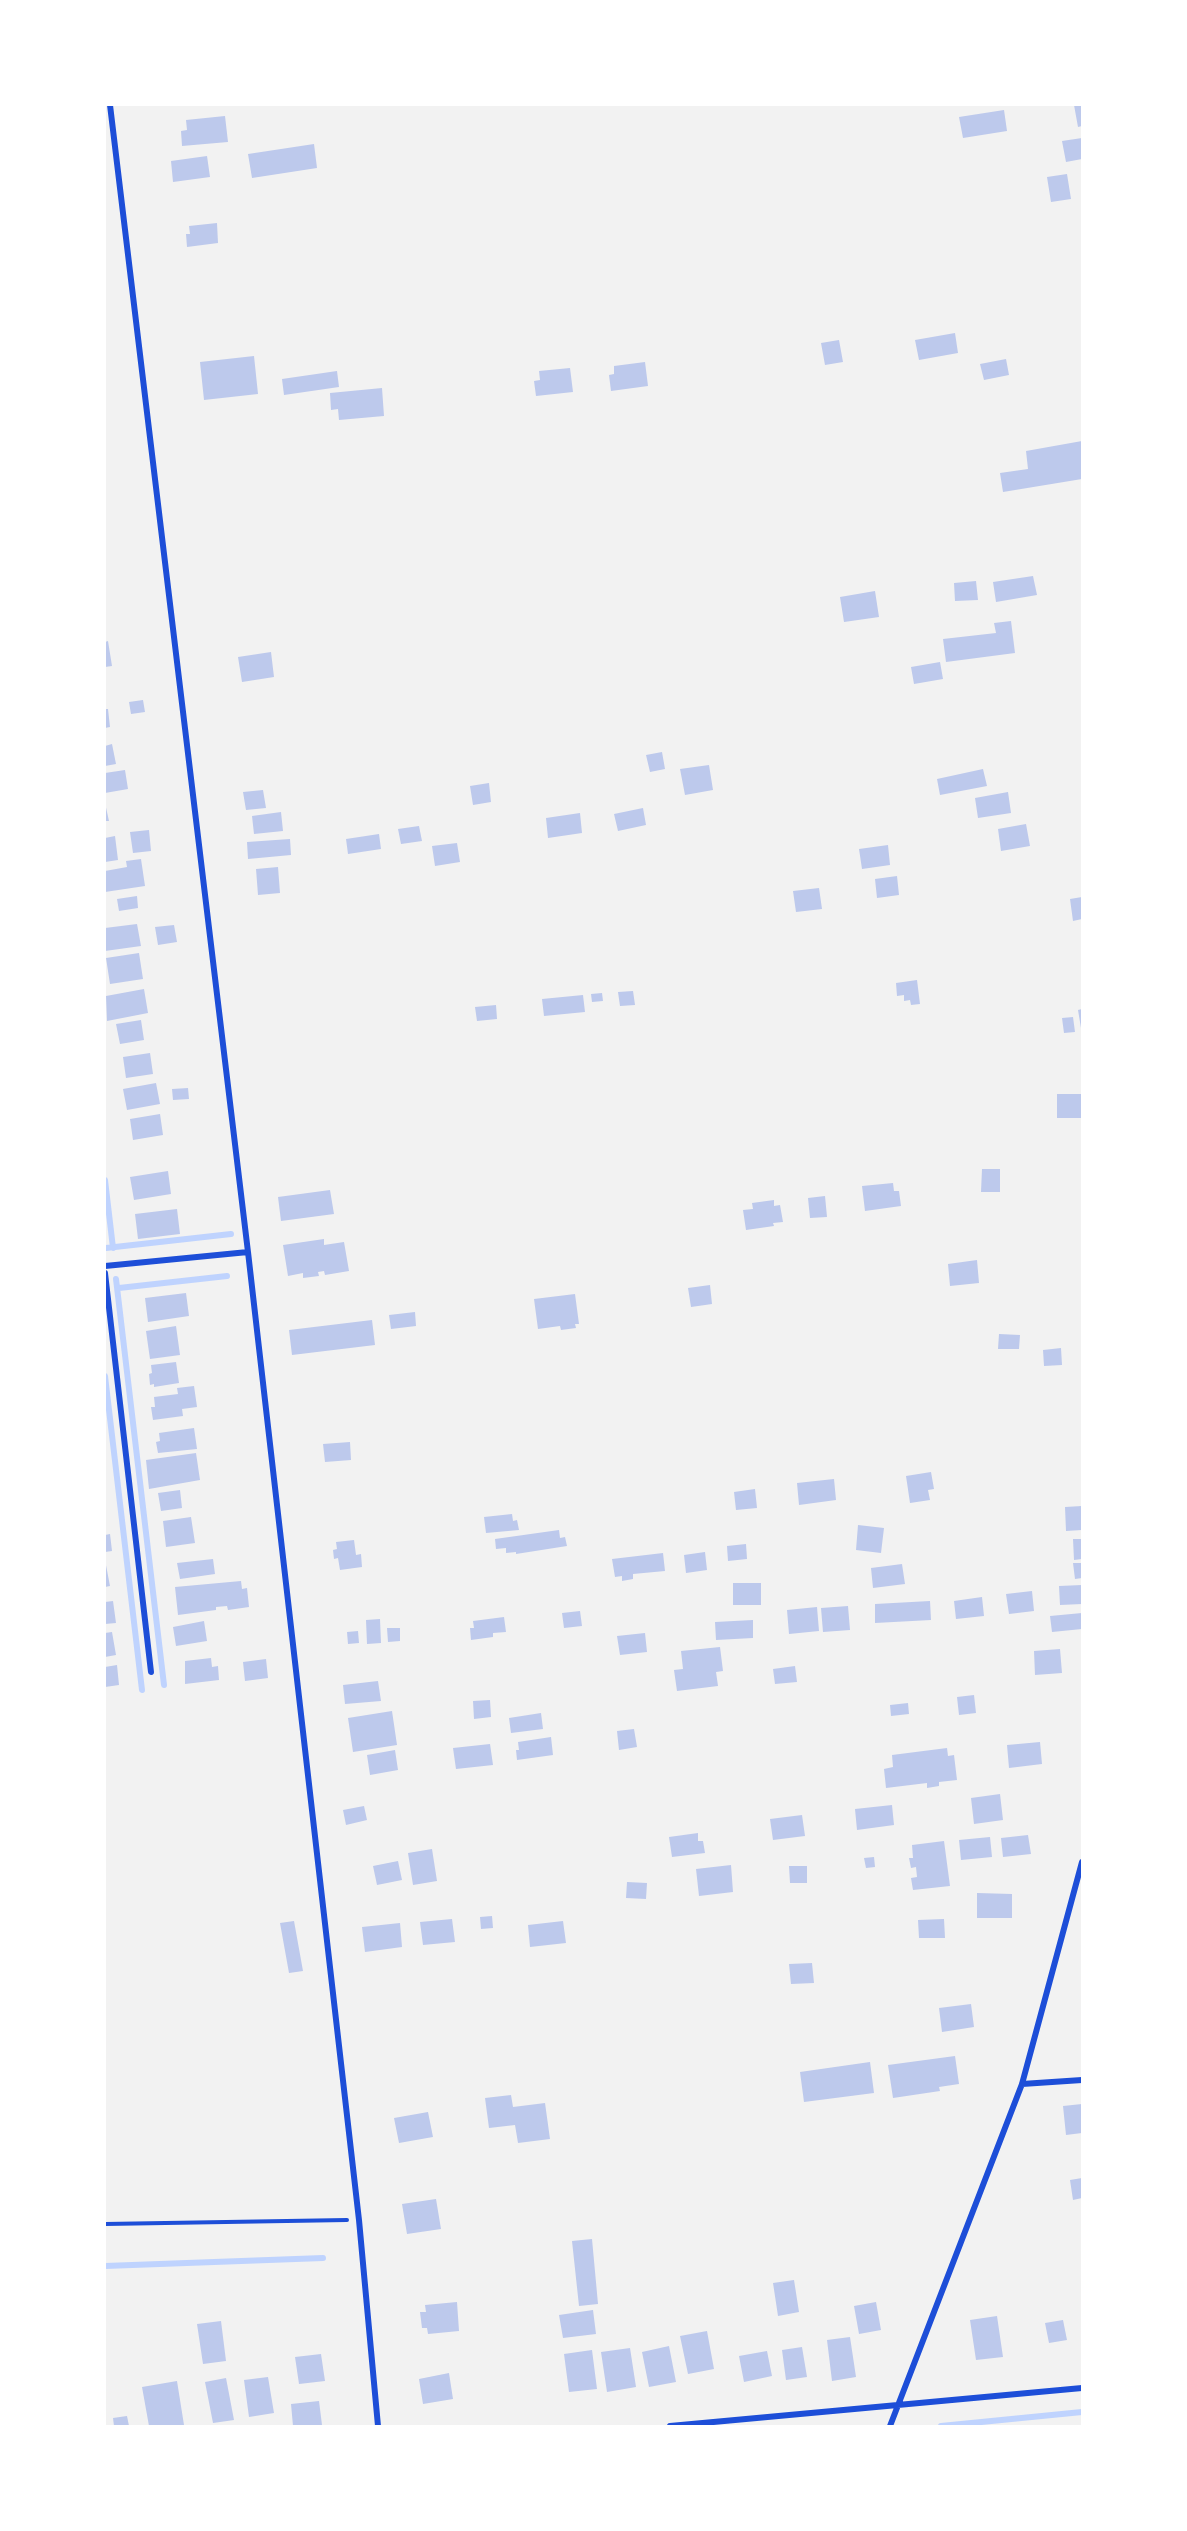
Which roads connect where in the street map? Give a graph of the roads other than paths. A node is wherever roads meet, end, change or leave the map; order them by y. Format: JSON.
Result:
{"nodes":[{"id":1,"x":110,"y":105,"type":"edge"},
{"id":2,"x":248,"y":1252,"type":"junction"},
{"id":3,"x":105,"y":1266,"type":"edge"},
{"id":4,"x":105,"y":1273,"type":"edge"},
{"id":5,"x":151,"y":1672,"type":"dead end"},
{"id":6,"x":1082,"y":1862,"type":"edge"},
{"id":7,"x":1082,"y":2080,"type":"edge"},
{"id":8,"x":1022,"y":2084,"type":"junction"},
{"id":9,"x":1082,"y":2388,"type":"edge"},
{"id":10,"x":898,"y":2407,"type":"junction"},
{"id":11,"x":378,"y":2426,"type":"edge"},
{"id":12,"x":670,"y":2426,"type":"edge"},
{"id":13,"x":890,"y":2426,"type":"edge"}],
"edges":[{"from":1,"to":2,"type":"street"},
{"from":2,"to":3,"type":"street"},
{"from":2,"to":11,"type":"street"},
{"from":4,"to":5,"type":"street"},
{"from":6,"to":8,"type":"street"},
{"from":7,"to":8,"type":"street"},
{"from":8,"to":10,"type":"street"},
{"from":9,"to":10,"type":"street"},
{"from":10,"to":12,"type":"street"},
{"from":10,"to":13,"type":"street"}]}
